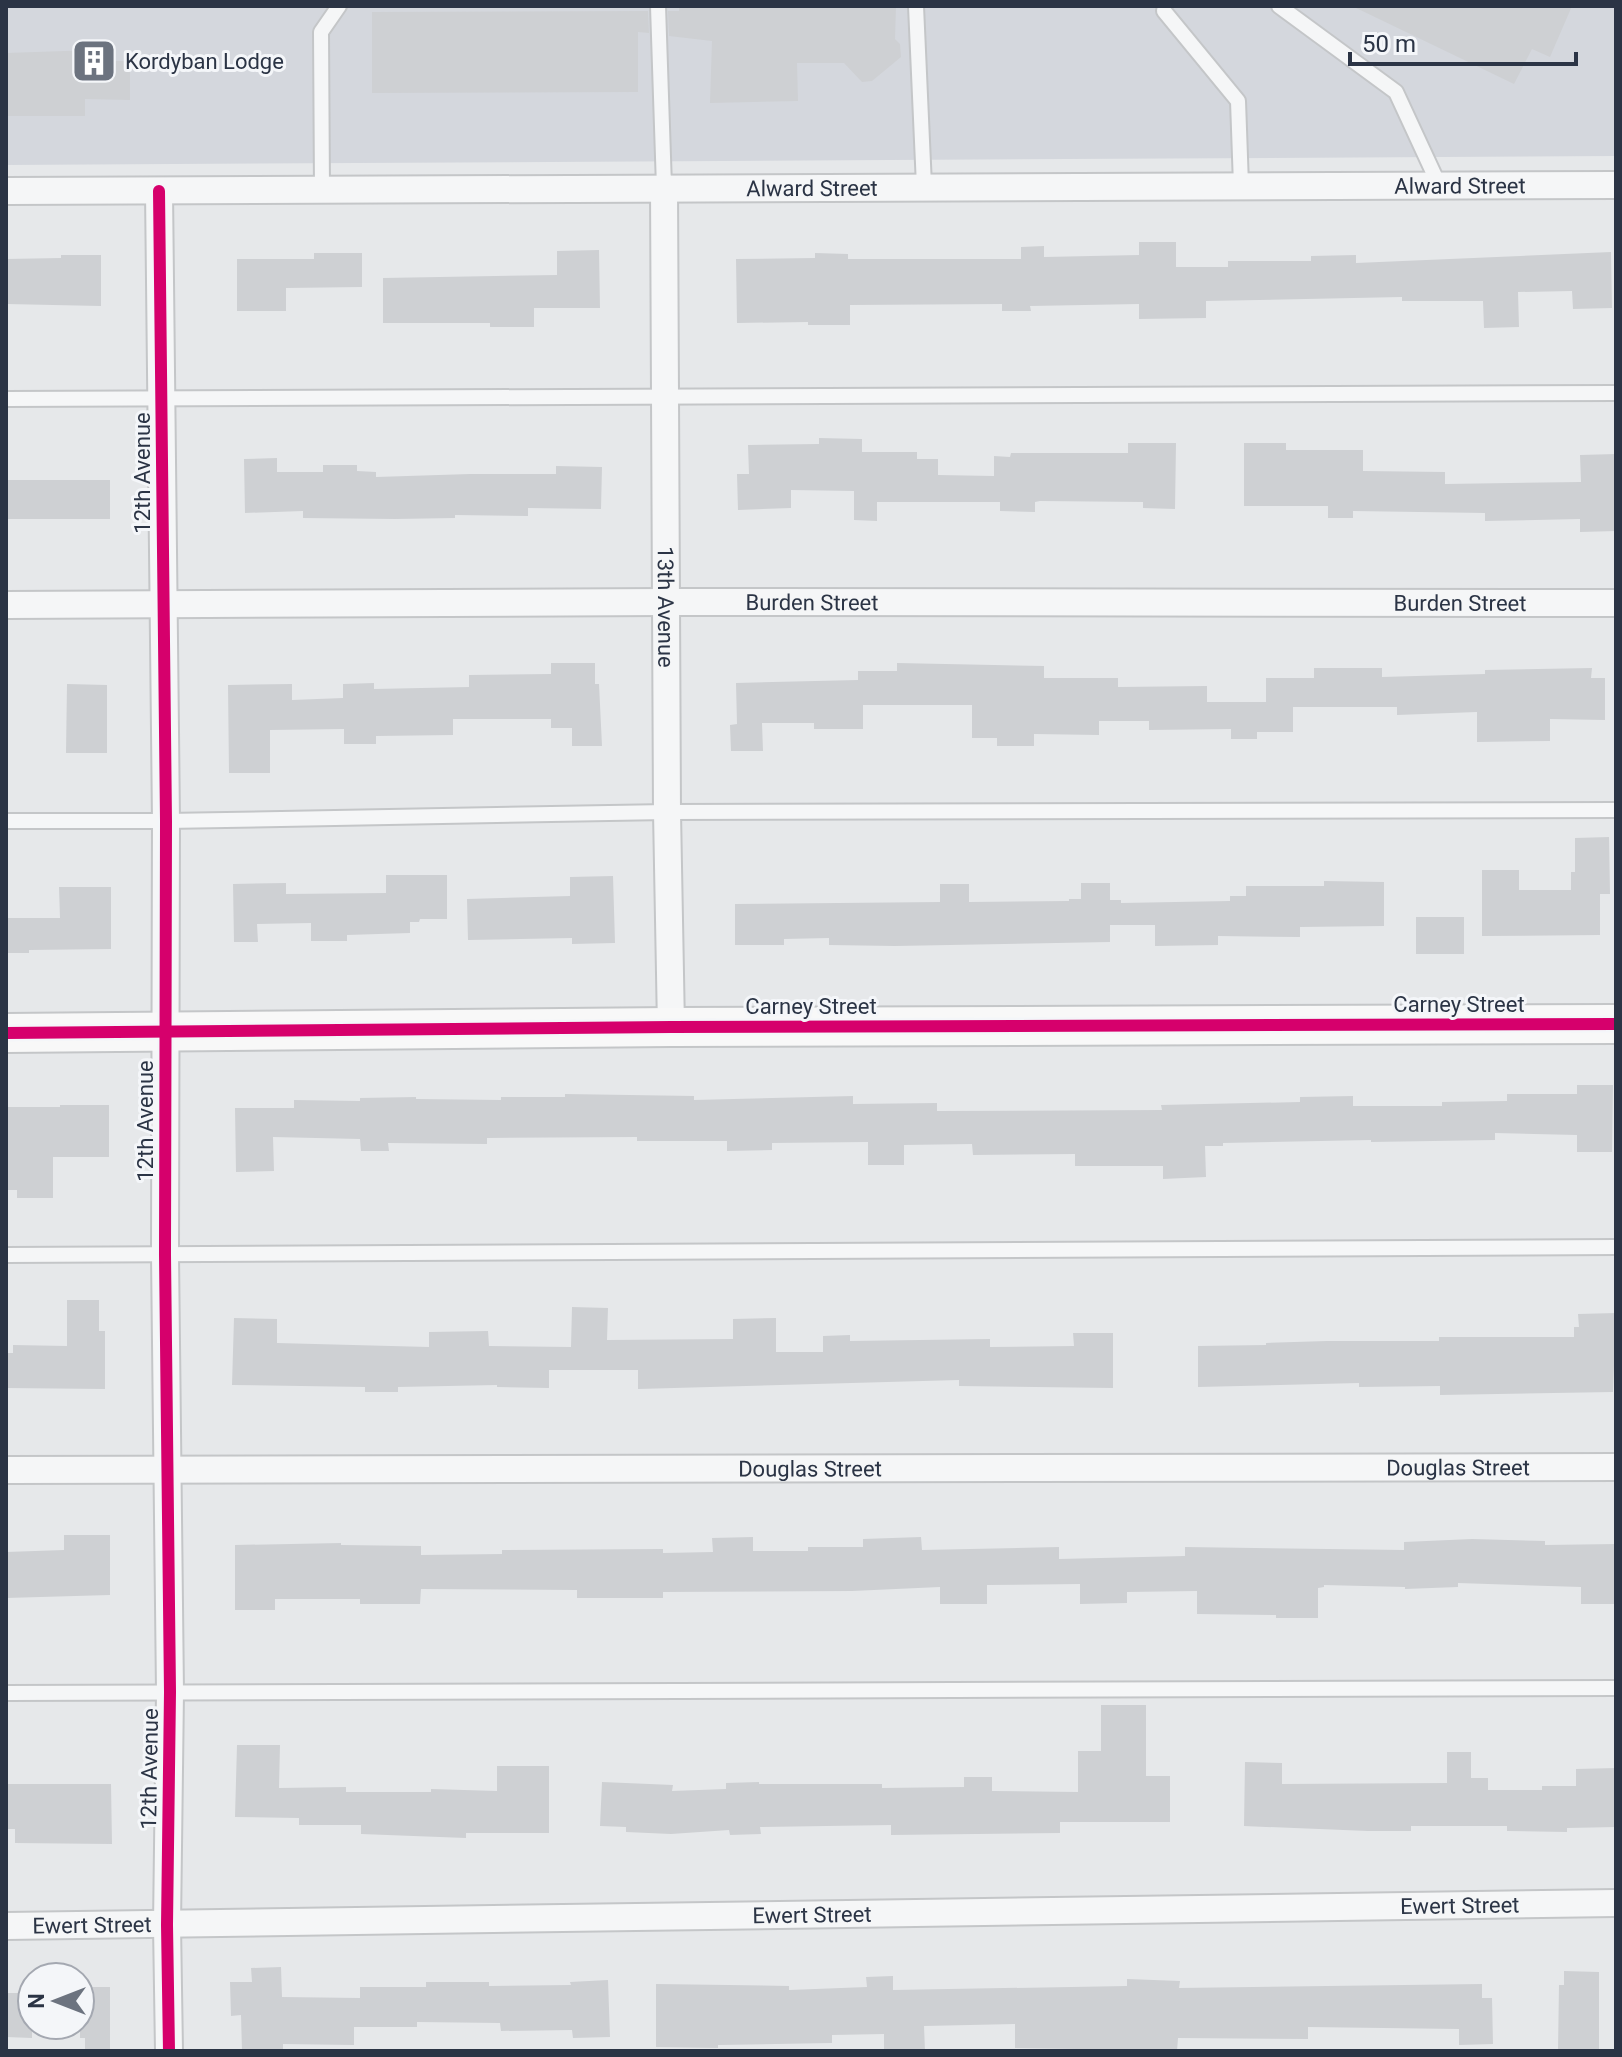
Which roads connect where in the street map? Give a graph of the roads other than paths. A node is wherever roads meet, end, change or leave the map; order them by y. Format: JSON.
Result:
{"nodes":[{"id":1,"x":339,"y":6,"type":"edge"},
{"id":2,"x":658,"y":6,"type":"edge"},
{"id":3,"x":916,"y":6,"type":"edge"},
{"id":4,"x":1279,"y":6,"type":"edge"},
{"id":5,"x":1164,"y":11,"type":"dead end"},
{"id":6,"x":1241,"y":185,"type":"junction"},
{"id":7,"x":1439,"y":185,"type":"junction"},
{"id":8,"x":1616,"y":185,"type":"edge"},
{"id":9,"x":924,"y":186,"type":"junction"},
{"id":10,"x":664,"y":187,"type":"junction"},
{"id":11,"x":322,"y":190,"type":"junction"},
{"id":12,"x":6,"y":191,"type":"edge"},
{"id":13,"x":159,"y":191,"type":"junction"},
{"id":14,"x":1616,"y":393,"type":"edge"},
{"id":15,"x":666,"y":395,"type":"junction"},
{"id":16,"x":6,"y":399,"type":"edge"},
{"id":17,"x":162,"y":399,"type":"junction"},
{"id":18,"x":665,"y":602,"type":"junction"},
{"id":19,"x":1616,"y":603,"type":"edge"},
{"id":20,"x":162,"y":604,"type":"junction"},
{"id":21,"x":6,"y":605,"type":"edge"},
{"id":22,"x":1616,"y":810,"type":"edge"},
{"id":23,"x":667,"y":812,"type":"junction"},
{"id":24,"x":6,"y":821,"type":"edge"},
{"id":25,"x":166,"y":821,"type":"junction"},
{"id":26,"x":1616,"y":1024,"type":"edge"},
{"id":27,"x":671,"y":1027,"type":"junction"},
{"id":28,"x":6,"y":1033,"type":"edge"},
{"id":29,"x":165,"y":1033,"type":"junction"},
{"id":30,"x":1616,"y":1247,"type":"edge"},
{"id":31,"x":6,"y":1255,"type":"edge"},
{"id":32,"x":165,"y":1255,"type":"junction"},
{"id":33,"x":1616,"y":1467,"type":"edge"},
{"id":34,"x":168,"y":1468,"type":"junction"},
{"id":35,"x":6,"y":1470,"type":"edge"},
{"id":36,"x":1616,"y":1688,"type":"edge"},
{"id":37,"x":170,"y":1692,"type":"junction"},
{"id":38,"x":6,"y":1693,"type":"edge"},
{"id":39,"x":1616,"y":1903,"type":"edge"},
{"id":40,"x":167,"y":1925,"type":"junction"},
{"id":41,"x":6,"y":1926,"type":"edge"},
{"id":42,"x":169,"y":2051,"type":"edge"}],
"edges":[{"from":1,"to":11,"type":"lane"},
{"from":2,"to":10,"type":"lane"},
{"from":3,"to":9,"type":"lane"},
{"from":4,"to":7,"type":"lane"},
{"from":5,"to":6,"type":"lane"},
{"from":6,"to":7,"type":"street","name":"Alward Street"},
{"from":6,"to":9,"type":"street","name":"Alward Street"},
{"from":7,"to":8,"type":"street","name":"Alward Street"},
{"from":9,"to":10,"type":"street","name":"Alward Street"},
{"from":10,"to":11,"type":"street","name":"Alward Street"},
{"from":10,"to":15,"type":"street","name":"13th Avenue"},
{"from":11,"to":13,"type":"street","name":"Alward Street"},
{"from":12,"to":13,"type":"street","name":"Alward Street"},
{"from":13,"to":17,"type":"street","name":"12th Avenue"},
{"from":14,"to":15,"type":"lane"},
{"from":15,"to":17,"type":"lane"},
{"from":15,"to":18,"type":"street","name":"13th Avenue"},
{"from":16,"to":17,"type":"lane"},
{"from":17,"to":20,"type":"street","name":"12th Avenue"},
{"from":18,"to":19,"type":"street","name":"Burden Street"},
{"from":18,"to":20,"type":"street","name":"Burden Street"},
{"from":18,"to":23,"type":"street","name":"13th Avenue"},
{"from":20,"to":21,"type":"street","name":"Burden Street"},
{"from":20,"to":25,"type":"street","name":"12th Avenue"},
{"from":22,"to":23,"type":"lane"},
{"from":23,"to":25,"type":"lane"},
{"from":23,"to":27,"type":"street","name":"13th Avenue"},
{"from":24,"to":25,"type":"lane"},
{"from":25,"to":29,"type":"street","name":"12th Avenue"},
{"from":26,"to":27,"type":"street","name":"Carney Street"},
{"from":27,"to":29,"type":"street","name":"Carney Street"},
{"from":28,"to":29,"type":"street","name":"Carney Street"},
{"from":29,"to":32,"type":"street","name":"12th Avenue"},
{"from":30,"to":32,"type":"lane"},
{"from":31,"to":32,"type":"lane"},
{"from":32,"to":34,"type":"street","name":"12th Avenue"},
{"from":33,"to":34,"type":"street","name":"Douglas Street"},
{"from":34,"to":35,"type":"street","name":"Douglas Street"},
{"from":34,"to":37,"type":"street","name":"12th Avenue"},
{"from":36,"to":37,"type":"lane"},
{"from":37,"to":38,"type":"lane"},
{"from":37,"to":40,"type":"street","name":"12th Avenue"},
{"from":39,"to":40,"type":"street","name":"Ewert Street"},
{"from":40,"to":41,"type":"street","name":"Ewert Street"},
{"from":40,"to":42,"type":"street","name":"12th Avenue"}]}
